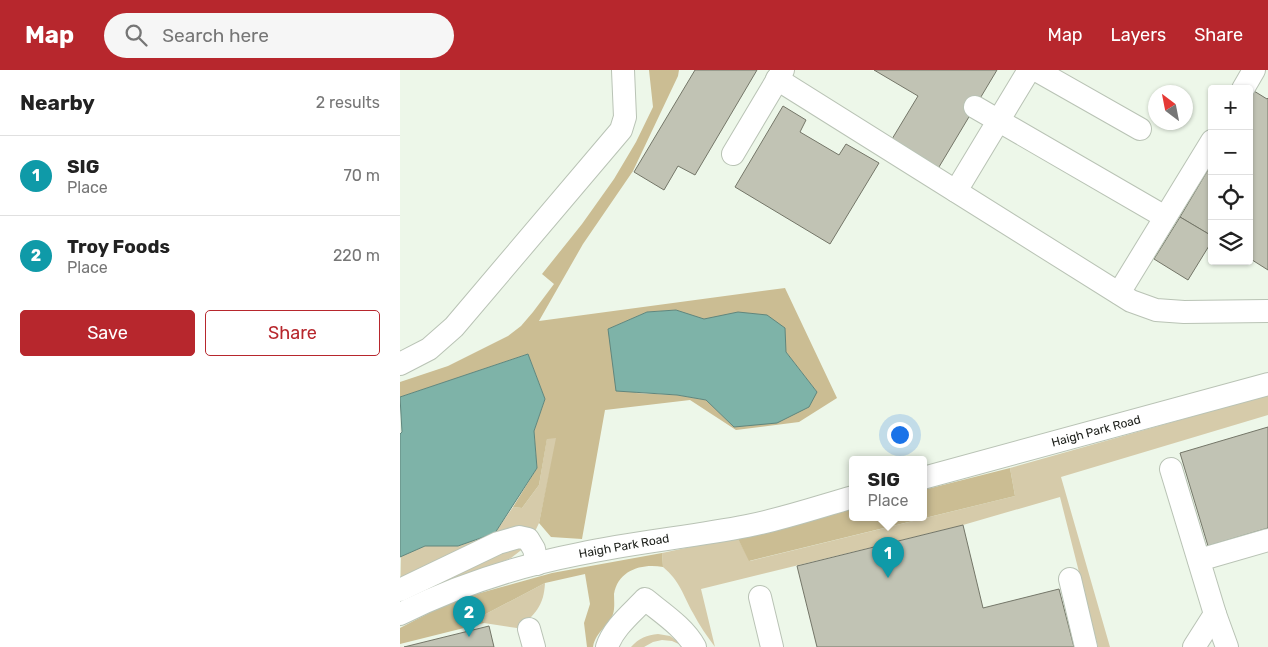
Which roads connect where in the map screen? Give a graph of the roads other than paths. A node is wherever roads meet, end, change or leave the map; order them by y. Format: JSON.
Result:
{"nodes":[{"id":1,"x":622,"y":70,"type":"edge"},
{"id":2,"x":1029,"y":70,"type":"edge"},
{"id":3,"x":1036,"y":70,"type":"edge"},
{"id":4,"x":1254,"y":70,"type":"edge"},
{"id":5,"x":780,"y":74,"type":"edge"},
{"id":6,"x":1245,"y":85,"type":"edge"},
{"id":7,"x":975,"y":107,"type":"dead end"},
{"id":8,"x":998,"y":121,"type":"junction"},
{"id":9,"x":1140,"y":129,"type":"dead end"},
{"id":10,"x":1208,"y":147,"type":"edge"},
{"id":11,"x":733,"y":154,"type":"dead end"},
{"id":12,"x":956,"y":191,"type":"junction"},
{"id":13,"x":1165,"y":217,"type":"junction"},
{"id":14,"x":1119,"y":294,"type":"junction"},
{"id":15,"x":1268,"y":311,"type":"edge"},
{"id":16,"x":400,"y":364,"type":"edge"},
{"id":17,"x":1268,"y":384,"type":"edge"},
{"id":18,"x":1171,"y":469,"type":"dead end"},
{"id":19,"x":927,"y":477,"type":"edge"},
{"id":20,"x":849,"y":498,"type":"edge"},
{"id":21,"x":1268,"y":540,"type":"edge"},
{"id":22,"x":1198,"y":560,"type":"junction"},
{"id":23,"x":537,"y":564,"type":"junction"},
{"id":24,"x":1070,"y":579,"type":"dead end"},
{"id":25,"x":400,"y":590,"type":"edge"},
{"id":26,"x":760,"y":597,"type":"dead end"},
{"id":27,"x":400,"y":614,"type":"edge"},
{"id":28,"x":1215,"y":614,"type":"junction"},
{"id":29,"x":607,"y":647,"type":"edge"},
{"id":30,"x":695,"y":647,"type":"edge"},
{"id":31,"x":772,"y":647,"type":"edge"},
{"id":32,"x":1086,"y":647,"type":"edge"},
{"id":33,"x":1194,"y":647,"type":"edge"},
{"id":34,"x":1227,"y":647,"type":"edge"}],
"edges":[{"from":1,"to":16,"type":"street"},
{"from":2,"to":8,"type":"street"},
{"from":3,"to":9,"type":"street"},
{"from":4,"to":6,"type":"street"},
{"from":5,"to":11,"type":"street"},
{"from":5,"to":12,"type":"street"},
{"from":7,"to":8,"type":"street"},
{"from":8,"to":12,"type":"street"},
{"from":8,"to":13,"type":"street"},
{"from":10,"to":13,"type":"street"},
{"from":12,"to":14,"type":"street"},
{"from":13,"to":14,"type":"street"},
{"from":14,"to":15,"type":"street"},
{"from":17,"to":19,"type":"street","name":"Haigh Park Road"},
{"from":18,"to":22,"type":"street"},
{"from":20,"to":23,"type":"street","name":"Haigh Park Road"},
{"from":21,"to":22,"type":"street"},
{"from":22,"to":28,"type":"street"},
{"from":23,"to":25,"type":"street"},
{"from":23,"to":27,"type":"street","name":"Haigh Park Road"},
{"from":24,"to":32,"type":"street"},
{"from":26,"to":31,"type":"street"},
{"from":28,"to":33,"type":"street"},
{"from":28,"to":34,"type":"street"},
{"from":29,"to":30,"type":"street"}]}
